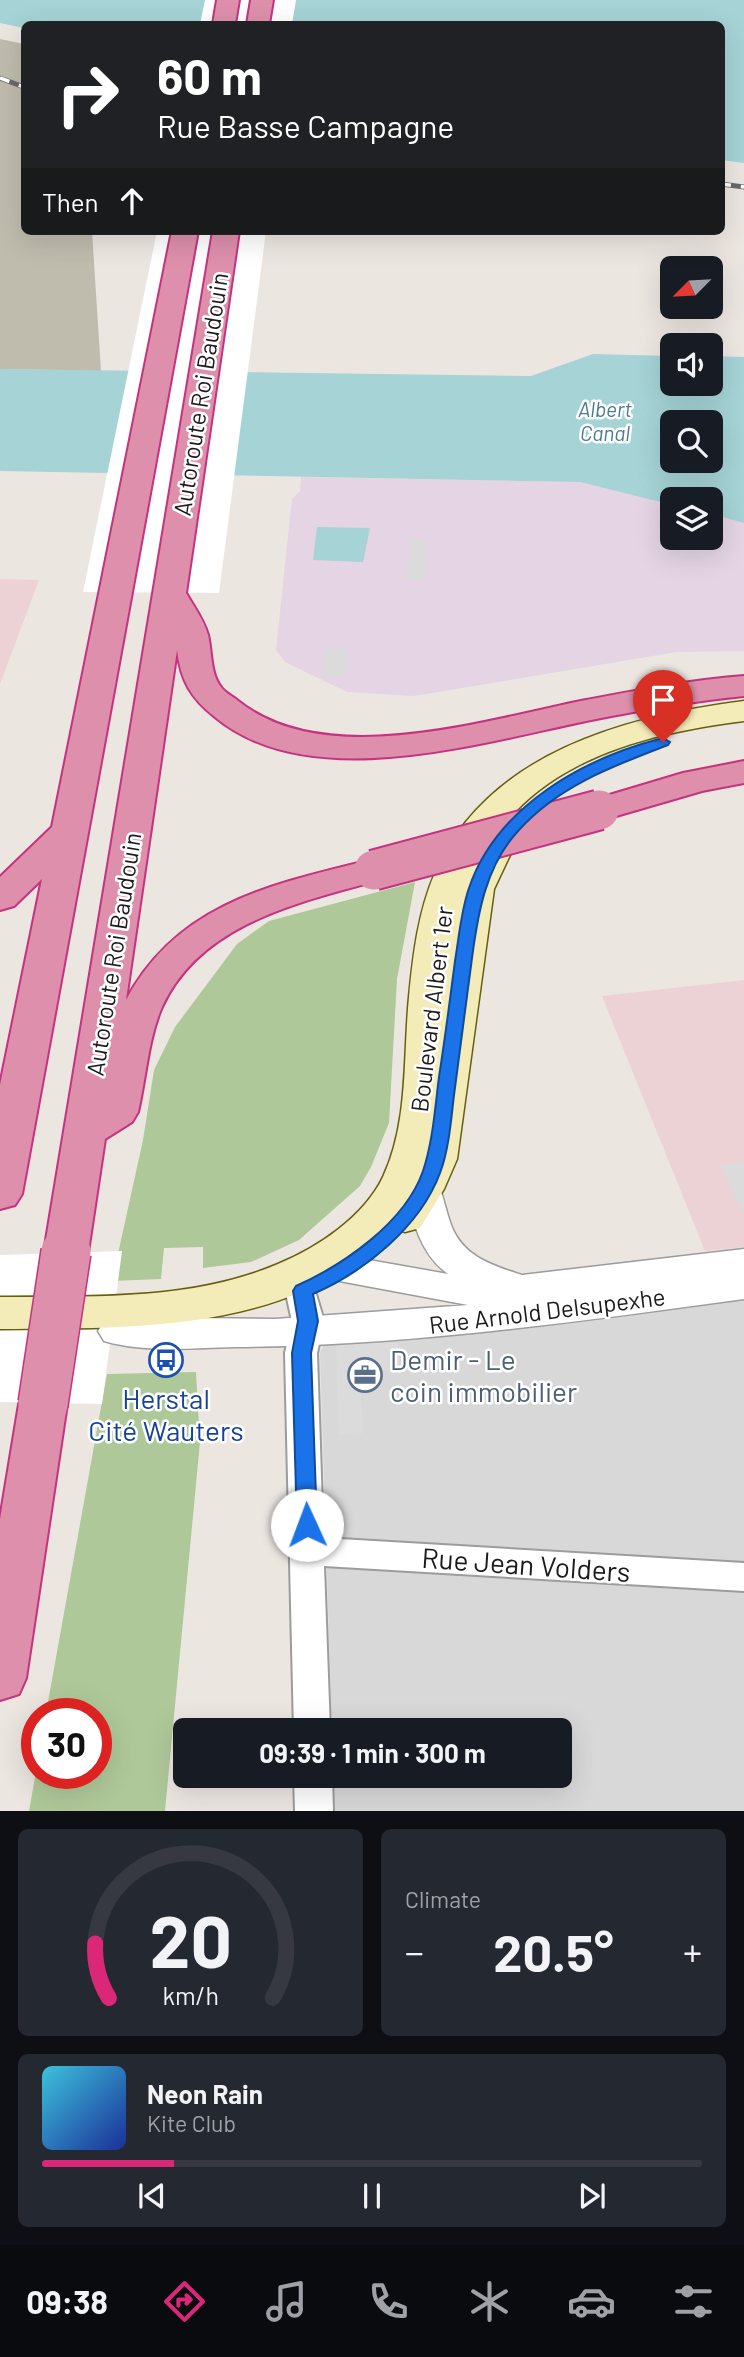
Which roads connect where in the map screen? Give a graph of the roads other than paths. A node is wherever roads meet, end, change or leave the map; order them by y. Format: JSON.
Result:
{"nodes":[{"id":1,"x":229,"y":0,"type":"edge"},
{"id":2,"x":262,"y":0,"type":"edge"},
{"id":3,"x":225,"y":21,"type":"edge"},
{"id":4,"x":258,"y":21,"type":"edge"},
{"id":5,"x":184,"y":235,"type":"edge"},
{"id":6,"x":225,"y":235,"type":"edge"},
{"id":7,"x":169,"y":593,"type":"junction"},
{"id":8,"x":744,"y":685,"type":"edge"},
{"id":9,"x":744,"y":711,"type":"edge"},
{"id":10,"x":744,"y":727,"type":"edge"},
{"id":11,"x":744,"y":772,"type":"edge"},
{"id":12,"x":744,"y":786,"type":"edge"},
{"id":13,"x":663,"y":794,"type":"junction"},
{"id":14,"x":69,"y":831,"type":"junction"},
{"id":15,"x":0,"y":898,"type":"edge"},
{"id":16,"x":428,"y":1003,"type":"junction"},
{"id":17,"x":86,"y":1130,"type":"junction"},
{"id":18,"x":424,"y":1189,"type":"junction"},
{"id":19,"x":0,"y":1194,"type":"edge"},
{"id":20,"x":744,"y":1262,"type":"edge"},
{"id":21,"x":744,"y":1285,"type":"edge"},
{"id":22,"x":314,"y":1286,"type":"junction"},
{"id":23,"x":524,"y":1290,"type":"junction"},
{"id":24,"x":0,"y":1298,"type":"edge"},
{"id":25,"x":0,"y":1312,"type":"edge"},
{"id":26,"x":0,"y":1333,"type":"edge"},
{"id":27,"x":308,"y":1551,"type":"junction"},
{"id":28,"x":744,"y":1577,"type":"edge"},
{"id":29,"x":0,"y":1678,"type":"edge"},
{"id":30,"x":312,"y":1718,"type":"edge"},
{"id":31,"x":313,"y":1788,"type":"edge"},
{"id":32,"x":314,"y":1811,"type":"edge"}],
"edges":[{"from":1,"to":3,"type":"highway"},
{"from":2,"to":4,"type":"highway"},
{"from":5,"to":14,"type":"highway","name":"Autoroute Roi Baudouin"},
{"from":6,"to":7,"type":"highway","name":"Autoroute Roi Baudouin"},
{"from":7,"to":8,"type":"highway"},
{"from":7,"to":17,"type":"highway","name":"Autoroute Roi Baudouin"},
{"from":9,"to":16,"type":"main road","name":"Boulevard Albert 1er"},
{"from":10,"to":18,"type":"main road","name":"Boulevard Albert 1er"},
{"from":11,"to":13,"type":"highway"},
{"from":12,"to":13,"type":"highway"},
{"from":13,"to":17,"type":"highway","bridge":true},
{"from":14,"to":15,"type":"highway"},
{"from":14,"to":19,"type":"highway","name":"Autoroute Roi Baudouin"},
{"from":16,"to":22,"type":"main road","name":"Boulevard Albert 1er"},
{"from":16,"to":24,"type":"main road"},
{"from":17,"to":29,"type":"highway","name":"Autoroute Roi Baudouin","bridge":true},
{"from":18,"to":22,"type":"main road","name":"Boulevard Albert 1er"},
{"from":18,"to":23,"type":"street"},
{"from":20,"to":23,"type":"street","name":"Rue Arnold Delsupexhe"},
{"from":21,"to":22,"type":"street","name":"Rue Arnold Delsupexhe"},
{"from":22,"to":23,"type":"street","name":"Rue Arnold Delsupexhe"},
{"from":22,"to":25,"type":"main road"},
{"from":22,"to":26,"type":"main road"},
{"from":22,"to":27,"type":"street"},
{"from":27,"to":28,"type":"street","name":"Rue Jean Volders"},
{"from":27,"to":30,"type":"street"},
{"from":31,"to":32,"type":"street"}]}
